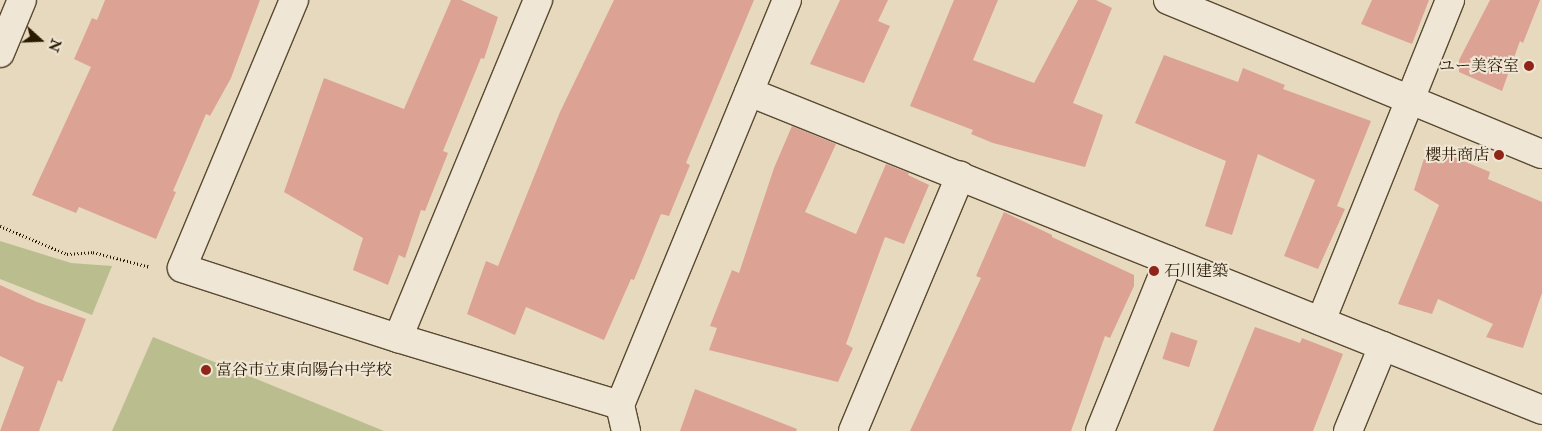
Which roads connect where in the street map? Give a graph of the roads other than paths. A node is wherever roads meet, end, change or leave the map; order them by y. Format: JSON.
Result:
{"nodes":[{"id":1,"x":22,"y":0,"type":"edge"},
{"id":2,"x":294,"y":0,"type":"edge"},
{"id":3,"x":538,"y":0,"type":"edge"},
{"id":4,"x":787,"y":0,"type":"edge"},
{"id":5,"x":1168,"y":0,"type":"edge"},
{"id":6,"x":1450,"y":0,"type":"edge"},
{"id":7,"x":0,"y":53,"type":"edge"},
{"id":8,"x":749,"y":92,"type":"junction"},
{"id":9,"x":1410,"y":100,"type":"junction"},
{"id":10,"x":1542,"y":154,"type":"edge"},
{"id":11,"x":960,"y":176,"type":"junction"},
{"id":12,"x":1169,"y":260,"type":"junction"},
{"id":13,"x":1321,"y":321,"type":"junction"},
{"id":14,"x":398,"y":338,"type":"junction"},
{"id":15,"x":1383,"y":346,"type":"junction"},
{"id":16,"x":1542,"y":410,"type":"edge"},
{"id":17,"x":623,"y":418,"type":"edge"},
{"id":18,"x":853,"y":431,"type":"edge"},
{"id":19,"x":1100,"y":431,"type":"edge"},
{"id":20,"x":1348,"y":431,"type":"edge"}],
"edges":[{"from":1,"to":7,"type":"street"},
{"from":2,"to":14,"type":"street"},
{"from":3,"to":14,"type":"street"},
{"from":4,"to":8,"type":"street"},
{"from":5,"to":9,"type":"street"},
{"from":6,"to":9,"type":"street"},
{"from":8,"to":11,"type":"street"},
{"from":8,"to":17,"type":"street"},
{"from":9,"to":10,"type":"street"},
{"from":9,"to":13,"type":"street"},
{"from":11,"to":12,"type":"street"},
{"from":11,"to":18,"type":"street"},
{"from":12,"to":13,"type":"street"},
{"from":12,"to":19,"type":"street"},
{"from":13,"to":15,"type":"street"},
{"from":14,"to":17,"type":"street"},
{"from":15,"to":16,"type":"street"},
{"from":15,"to":20,"type":"street"}]}
